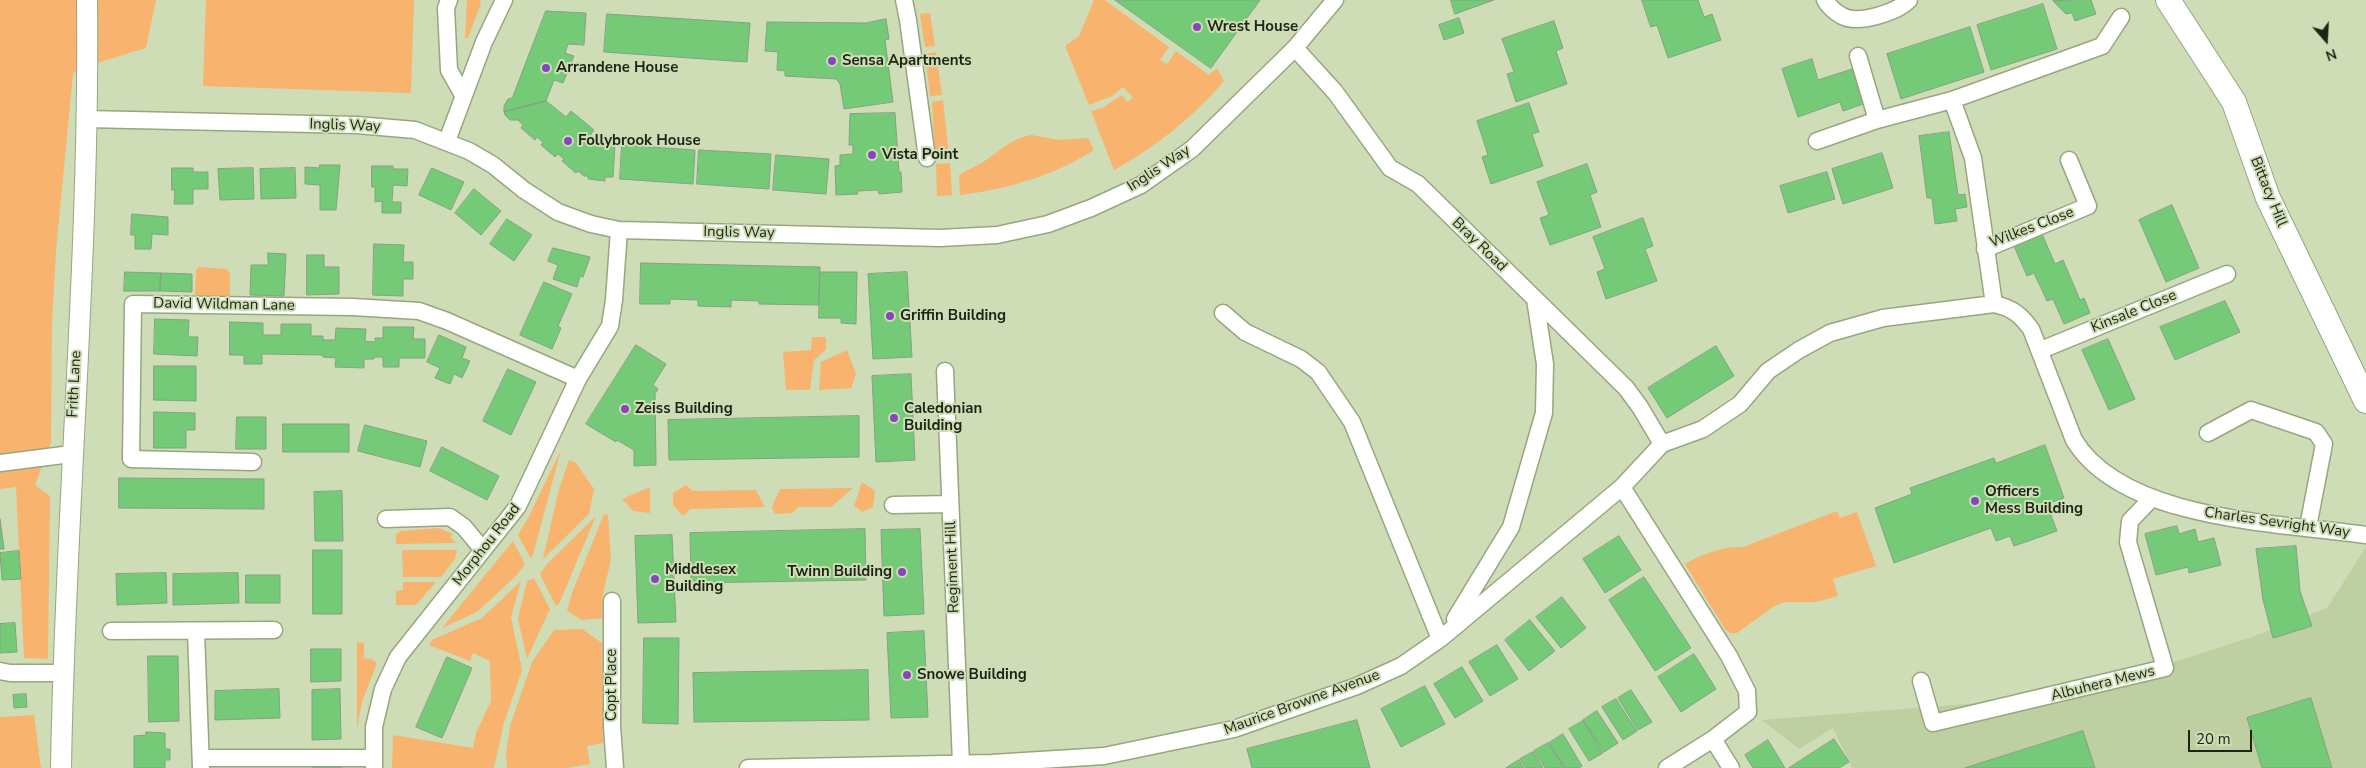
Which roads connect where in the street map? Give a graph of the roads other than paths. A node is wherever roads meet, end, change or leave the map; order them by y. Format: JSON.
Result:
{"nodes":[{"id":1,"x":87,"y":0,"type":"edge"},
{"id":2,"x":449,"y":0,"type":"edge"},
{"id":3,"x":504,"y":0,"type":"edge"},
{"id":4,"x":904,"y":0,"type":"edge"},
{"id":5,"x":1335,"y":0,"type":"edge"},
{"id":6,"x":1825,"y":0,"type":"edge"},
{"id":7,"x":1909,"y":0,"type":"edge"},
{"id":8,"x":2174,"y":2,"type":"edge"},
{"id":9,"x":2121,"y":17,"type":"dead end"},
{"id":10,"x":1295,"y":48,"type":"junction"},
{"id":11,"x":1858,"y":56,"type":"dead end"},
{"id":12,"x":463,"y":95,"type":"junction"},
{"id":13,"x":1952,"y":100,"type":"junction"},
{"id":14,"x":86,"y":119,"type":"junction"},
{"id":15,"x":1877,"y":120,"type":"junction"},
{"id":16,"x":447,"y":141,"type":"junction"},
{"id":17,"x":1817,"y":141,"type":"dead end"},
{"id":18,"x":927,"y":158,"type":"dead end"},
{"id":19,"x":2069,"y":160,"type":"dead end"},
{"id":20,"x":620,"y":230,"type":"junction"},
{"id":21,"x":1985,"y":249,"type":"junction"},
{"id":22,"x":2227,"y":274,"type":"dead end"},
{"id":23,"x":1535,"y":299,"type":"junction"},
{"id":24,"x":1994,"y":304,"type":"junction"},
{"id":25,"x":1224,"y":312,"type":"dead end"},
{"id":26,"x":2041,"y":350,"type":"junction"},
{"id":27,"x":945,"y":371,"type":"dead end"},
{"id":28,"x":578,"y":379,"type":"junction"},
{"id":29,"x":2365,"y":392,"type":"edge"},
{"id":30,"x":2208,"y":434,"type":"dead end"},
{"id":31,"x":1662,"y":444,"type":"junction"},
{"id":32,"x":72,"y":454,"type":"junction"},
{"id":33,"x":253,"y":462,"type":"dead end"},
{"id":34,"x":0,"y":463,"type":"edge"},
{"id":35,"x":1622,"y":487,"type":"junction"},
{"id":36,"x":2152,"y":498,"type":"junction"},
{"id":37,"x":950,"y":504,"type":"junction"},
{"id":38,"x":893,"y":505,"type":"dead end"},
{"id":39,"x":386,"y":519,"type":"dead end"},
{"id":40,"x":2308,"y":527,"type":"junction"},
{"id":41,"x":2366,"y":535,"type":"edge"},
{"id":42,"x":483,"y":550,"type":"junction"},
{"id":43,"x":612,"y":601,"type":"dead end"},
{"id":44,"x":274,"y":630,"type":"dead end"},
{"id":45,"x":111,"y":631,"type":"dead end"},
{"id":46,"x":196,"y":631,"type":"junction"},
{"id":47,"x":1440,"y":639,"type":"junction"},
{"id":48,"x":0,"y":671,"type":"edge"},
{"id":49,"x":62,"y":673,"type":"junction"},
{"id":50,"x":1921,"y":681,"type":"dead end"},
{"id":51,"x":1713,"y":739,"type":"junction"},
{"id":52,"x":201,"y":763,"type":"edge"},
{"id":53,"x":373,"y":763,"type":"edge"},
{"id":54,"x":961,"y":764,"type":"junction"},
{"id":55,"x":61,"y":768,"type":"edge"},
{"id":56,"x":615,"y":768,"type":"edge"},
{"id":57,"x":748,"y":768,"type":"edge"},
{"id":58,"x":1666,"y":768,"type":"edge"},
{"id":59,"x":1731,"y":768,"type":"edge"}],
"edges":[{"from":1,"to":14,"type":"street","name":"Frith Lane"},
{"from":2,"to":12,"type":"street"},
{"from":3,"to":12,"type":"street"},
{"from":4,"to":18,"type":"street"},
{"from":5,"to":10,"type":"street","name":"Inglis Way"},
{"from":6,"to":7,"type":"street"},
{"from":8,"to":29,"type":"main road","name":"Bittacy Hill"},
{"from":9,"to":13,"type":"street"},
{"from":10,"to":20,"type":"street","name":"Inglis Way"},
{"from":10,"to":23,"type":"street","name":"Bray Road"},
{"from":11,"to":15,"type":"street"},
{"from":12,"to":16,"type":"street"},
{"from":13,"to":15,"type":"street"},
{"from":13,"to":21,"type":"street","name":"Wilkes Close"},
{"from":14,"to":16,"type":"street","name":"Inglis Way"},
{"from":14,"to":32,"type":"street","name":"Frith Lane"},
{"from":15,"to":17,"type":"street"},
{"from":16,"to":20,"type":"street","name":"Inglis Way"},
{"from":19,"to":21,"type":"street","name":"Wilkes Close"},
{"from":20,"to":28,"type":"street","name":"Morphou Road"},
{"from":21,"to":24,"type":"street"},
{"from":22,"to":26,"type":"street","name":"Kinsale Close"},
{"from":23,"to":31,"type":"street","name":"Bray Road"},
{"from":23,"to":47,"type":"street"},
{"from":24,"to":26,"type":"street"},
{"from":24,"to":31,"type":"street"},
{"from":25,"to":47,"type":"street"},
{"from":26,"to":36,"type":"street","name":"Charles Sevright Way"},
{"from":27,"to":37,"type":"street","name":"Regiment Hill"},
{"from":28,"to":33,"type":"street","name":"David Wildman Lane"},
{"from":28,"to":42,"type":"street","name":"Morphou Road"},
{"from":30,"to":40,"type":"street"},
{"from":31,"to":35,"type":"street"},
{"from":32,"to":34,"type":"street"},
{"from":32,"to":49,"type":"street","name":"Frith Lane"},
{"from":35,"to":47,"type":"street"},
{"from":35,"to":51,"type":"street"},
{"from":36,"to":40,"type":"street","name":"Charles Sevright Way"},
{"from":36,"to":50,"type":"street","name":"Albuhera Mews"},
{"from":37,"to":38,"type":"street"},
{"from":37,"to":54,"type":"street","name":"Regiment Hill"},
{"from":39,"to":42,"type":"street"},
{"from":40,"to":41,"type":"street","name":"Charles Sevright Way"},
{"from":42,"to":53,"type":"street","name":"Morphou Road"},
{"from":43,"to":56,"type":"street","name":"Copt Place"},
{"from":44,"to":46,"type":"street"},
{"from":45,"to":46,"type":"street"},
{"from":46,"to":52,"type":"street"},
{"from":47,"to":54,"type":"street","name":"Maurice Browne Avenue"},
{"from":48,"to":49,"type":"street"},
{"from":49,"to":55,"type":"street","name":"Frith Lane"},
{"from":51,"to":58,"type":"street"},
{"from":51,"to":59,"type":"street"},
{"from":52,"to":53,"type":"street"},
{"from":54,"to":57,"type":"street","name":"Maurice Browne Avenue"}]}
